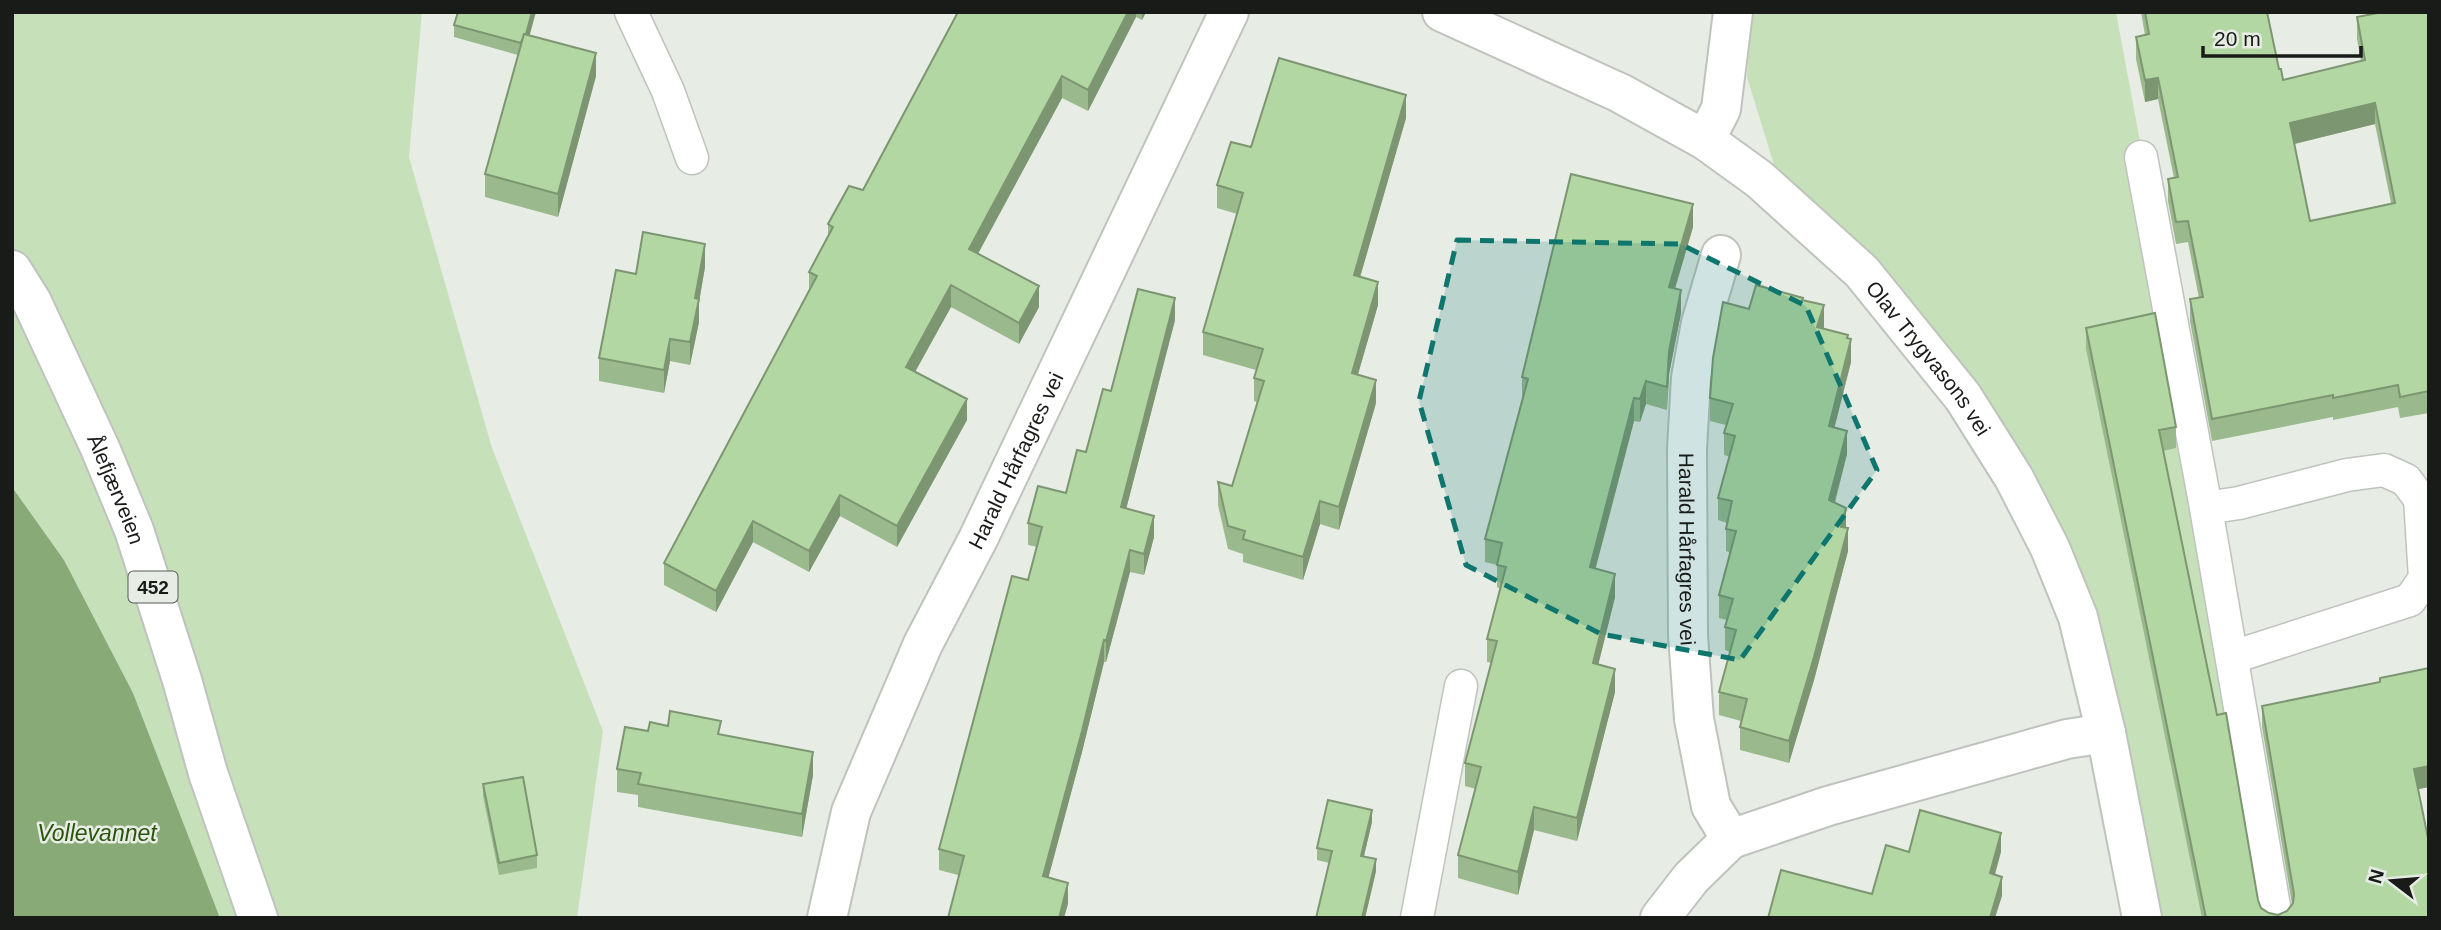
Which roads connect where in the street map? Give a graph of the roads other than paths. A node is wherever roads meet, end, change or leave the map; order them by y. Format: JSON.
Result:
{"nodes":[{"id":1,"x":631,"y":12,"type":"edge"},
{"id":2,"x":1229,"y":12,"type":"edge"},
{"id":3,"x":1733,"y":12,"type":"edge"},
{"id":4,"x":1460,"y":16,"type":"edge"},
{"id":5,"x":1705,"y":140,"type":"junction"},
{"id":6,"x":2141,"y":157,"type":"dead end"},
{"id":7,"x":692,"y":158,"type":"dead end"},
{"id":8,"x":1721,"y":255,"type":"dead end"},
{"id":9,"x":12,"y":270,"type":"edge"},
{"id":10,"x":2206,"y":508,"type":"junction"},
{"id":11,"x":2233,"y":657,"type":"junction"},
{"id":12,"x":1461,"y":686,"type":"dead end"},
{"id":13,"x":2106,"y":733,"type":"junction"},
{"id":14,"x":1731,"y":839,"type":"junction"},
{"id":15,"x":258,"y":918,"type":"edge"},
{"id":16,"x":827,"y":918,"type":"edge"},
{"id":17,"x":1417,"y":918,"type":"edge"},
{"id":18,"x":1660,"y":918,"type":"edge"},
{"id":19,"x":2142,"y":918,"type":"edge"},
{"id":20,"x":2276,"y":918,"type":"edge"}],
"edges":[{"from":1,"to":7,"type":"lane"},
{"from":2,"to":16,"type":"street","name":"Harald Hårfagres vei"},
{"from":3,"to":5,"type":"street"},
{"from":4,"to":5,"type":"street","name":"Olav Trygvasons vei"},
{"from":5,"to":13,"type":"street","name":"Olav Trygvasons vei"},
{"from":6,"to":10,"type":"lane"},
{"from":8,"to":14,"type":"street","name":"Harald Hårfagres vei"},
{"from":9,"to":15,"type":"street","name":"Ålefjærveien","number":"452"},
{"from":10,"to":11,"type":"lane"},
{"from":10,"to":11,"type":"lane"},
{"from":11,"to":20,"type":"lane"},
{"from":12,"to":17,"type":"lane"},
{"from":13,"to":14,"type":"street"},
{"from":13,"to":19,"type":"street","name":"Olav Trygvasons vei"},
{"from":14,"to":18,"type":"street"}]}
